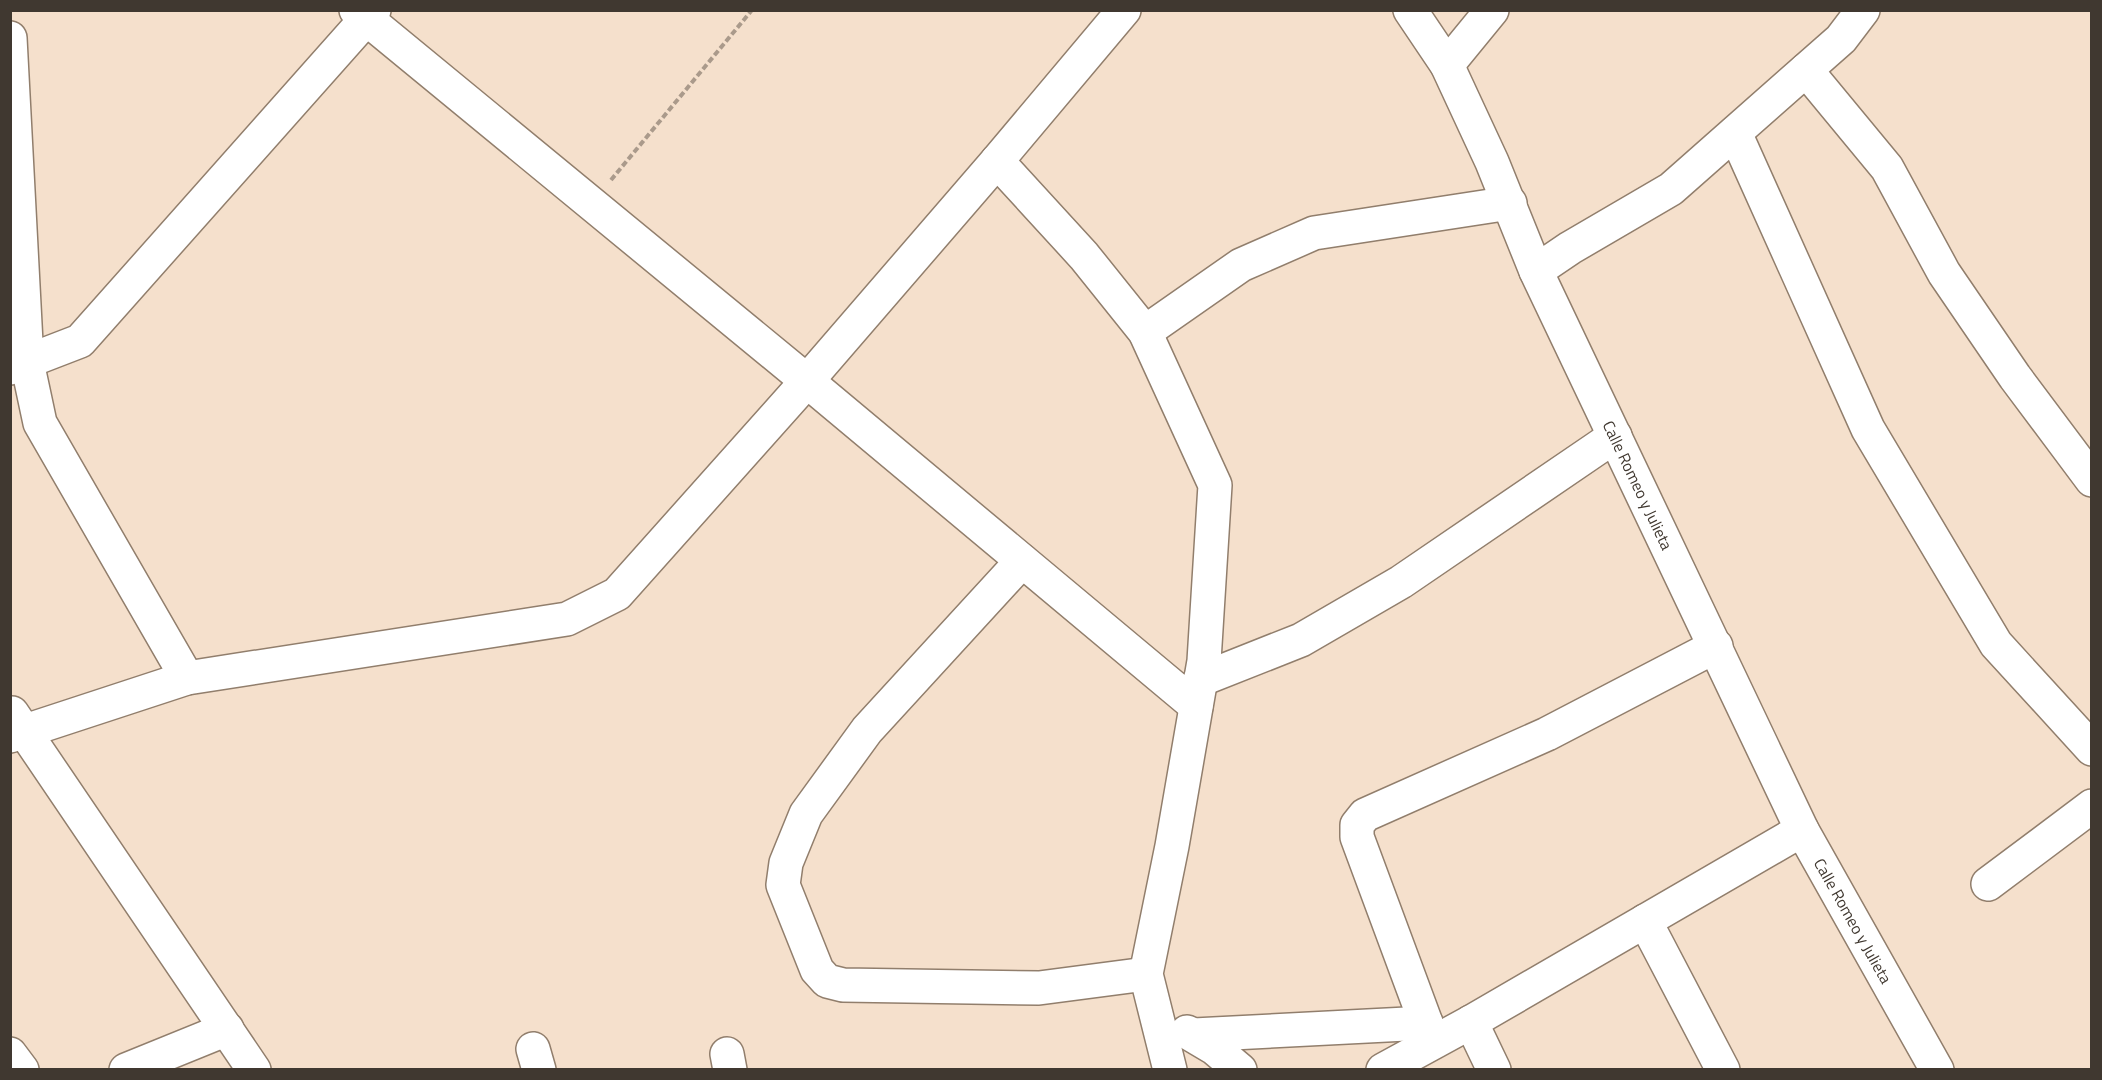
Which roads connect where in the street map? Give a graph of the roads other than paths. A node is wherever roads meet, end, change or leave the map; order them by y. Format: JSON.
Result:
{"nodes":[{"id":1,"x":1124,"y":10,"type":"edge"},
{"id":2,"x":1410,"y":10,"type":"edge"},
{"id":3,"x":1492,"y":10,"type":"edge"},
{"id":4,"x":1863,"y":10,"type":"edge"},
{"id":5,"x":366,"y":13,"type":"edge"},
{"id":6,"x":10,"y":38,"type":"edge"},
{"id":7,"x":1446,"y":65,"type":"junction"},
{"id":8,"x":1806,"y":70,"type":"junction"},
{"id":9,"x":12,"y":85,"type":"edge"},
{"id":10,"x":1735,"y":133,"type":"junction"},
{"id":11,"x":997,"y":161,"type":"junction"},
{"id":12,"x":1510,"y":203,"type":"junction"},
{"id":13,"x":1536,"y":271,"type":"junction"},
{"id":14,"x":1145,"y":332,"type":"junction"},
{"id":15,"x":19,"y":365,"type":"edge"},
{"id":16,"x":807,"y":381,"type":"junction"},
{"id":17,"x":1615,"y":436,"type":"junction"},
{"id":18,"x":2091,"y":480,"type":"edge"},
{"id":19,"x":1023,"y":561,"type":"junction"},
{"id":20,"x":1716,"y":646,"type":"junction"},
{"id":21,"x":187,"y":678,"type":"junction"},
{"id":22,"x":1198,"y":693,"type":"junction"},
{"id":23,"x":15,"y":726,"type":"edge"},
{"id":24,"x":2091,"y":748,"type":"edge"},
{"id":25,"x":2091,"y":806,"type":"edge"},
{"id":26,"x":1802,"y":830,"type":"junction"},
{"id":27,"x":1988,"y":884,"type":"dead end"},
{"id":28,"x":1645,"y":921,"type":"junction"},
{"id":29,"x":1146,"y":974,"type":"junction"},
{"id":30,"x":1158,"y":1020,"type":"junction"},
{"id":31,"x":1472,"y":1022,"type":"junction"},
{"id":32,"x":227,"y":1029,"type":"junction"},
{"id":33,"x":1429,"y":1032,"type":"junction"},
{"id":34,"x":1194,"y":1035,"type":"junction"},
{"id":35,"x":10,"y":1054,"type":"edge"},
{"id":36,"x":22,"y":1070,"type":"edge"},
{"id":37,"x":126,"y":1070,"type":"edge"},
{"id":38,"x":255,"y":1070,"type":"edge"},
{"id":39,"x":1170,"y":1070,"type":"edge"},
{"id":40,"x":1240,"y":1070,"type":"edge"},
{"id":41,"x":1383,"y":1070,"type":"edge"},
{"id":42,"x":1494,"y":1070,"type":"edge"},
{"id":43,"x":1724,"y":1070,"type":"edge"},
{"id":44,"x":1937,"y":1070,"type":"edge"}],
"edges":[{"from":1,"to":11,"type":"street"},
{"from":2,"to":7,"type":"street","name":"Calle Romeo y Julieta"},
{"from":3,"to":7,"type":"street"},
{"from":4,"to":8,"type":"street"},
{"from":5,"to":15,"type":"street"},
{"from":5,"to":16,"type":"street"},
{"from":6,"to":9,"type":"street"},
{"from":7,"to":12,"type":"street","name":"Calle Romeo y Julieta"},
{"from":8,"to":10,"type":"street"},
{"from":8,"to":18,"type":"street"},
{"from":9,"to":15,"type":"street"},
{"from":10,"to":13,"type":"street"},
{"from":10,"to":24,"type":"street"},
{"from":11,"to":14,"type":"street"},
{"from":11,"to":16,"type":"street"},
{"from":12,"to":13,"type":"street","name":"Calle Romeo y Julieta"},
{"from":12,"to":14,"type":"street"},
{"from":13,"to":17,"type":"street","name":"Calle Romeo y Julieta"},
{"from":14,"to":22,"type":"street"},
{"from":15,"to":21,"type":"street"},
{"from":16,"to":19,"type":"street"},
{"from":16,"to":21,"type":"street"},
{"from":17,"to":20,"type":"street","name":"Calle Romeo y Julieta"},
{"from":17,"to":22,"type":"street"},
{"from":19,"to":22,"type":"street"},
{"from":19,"to":29,"type":"street"},
{"from":20,"to":26,"type":"street","name":"Calle Romeo y Julieta"},
{"from":20,"to":33,"type":"street"},
{"from":21,"to":23,"type":"street"},
{"from":22,"to":29,"type":"street"},
{"from":23,"to":32,"type":"street"},
{"from":25,"to":27,"type":"street"},
{"from":26,"to":28,"type":"street"},
{"from":26,"to":44,"type":"street","name":"Calle Romeo y Julieta"},
{"from":28,"to":31,"type":"street"},
{"from":28,"to":43,"type":"street"},
{"from":29,"to":30,"type":"street"},
{"from":30,"to":34,"type":"street"},
{"from":30,"to":39,"type":"street"},
{"from":31,"to":33,"type":"street"},
{"from":31,"to":42,"type":"street"},
{"from":32,"to":37,"type":"street"},
{"from":32,"to":38,"type":"street"},
{"from":33,"to":34,"type":"street"},
{"from":33,"to":41,"type":"street"},
{"from":34,"to":40,"type":"street"},
{"from":35,"to":36,"type":"street"}]}
